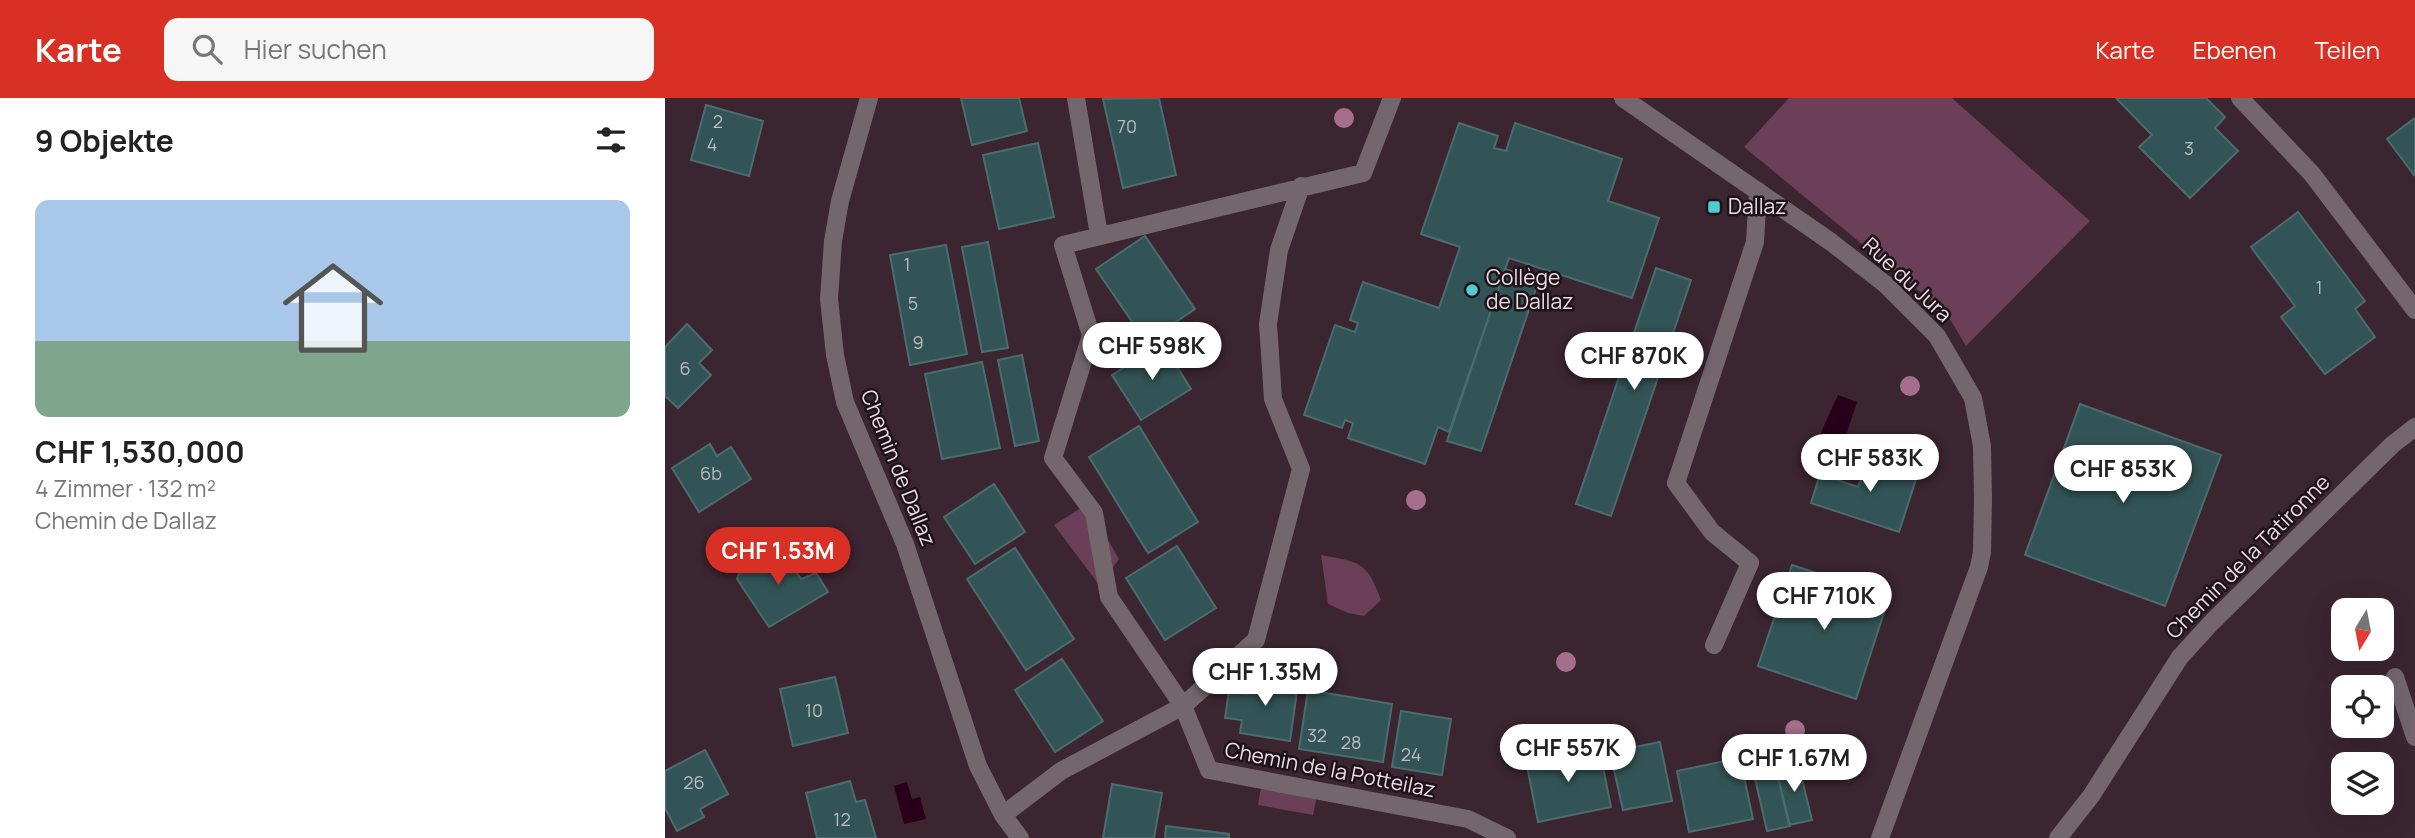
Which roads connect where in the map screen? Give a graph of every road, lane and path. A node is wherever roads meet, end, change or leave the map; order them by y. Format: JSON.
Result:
{"nodes":[{"id":1,"x":869,"y":98,"type":"edge"},
{"id":2,"x":1076,"y":98,"type":"edge"},
{"id":3,"x":1392,"y":98,"type":"edge"},
{"id":4,"x":1623,"y":98,"type":"edge"},
{"id":5,"x":2240,"y":98,"type":"edge"},
{"id":6,"x":1301,"y":186,"type":"junction"},
{"id":7,"x":1758,"y":191,"type":"junction"},
{"id":8,"x":1099,"y":235,"type":"junction"},
{"id":9,"x":2415,"y":310,"type":"edge"},
{"id":10,"x":2415,"y":427,"type":"edge"},
{"id":11,"x":1714,"y":645,"type":"dead end"},
{"id":12,"x":2395,"y":677,"type":"dead end"},
{"id":13,"x":1184,"y":706,"type":"junction"},
{"id":14,"x":2415,"y":737,"type":"edge"},
{"id":15,"x":1003,"y":815,"type":"junction"},
{"id":16,"x":1020,"y":838,"type":"edge"},
{"id":17,"x":1507,"y":838,"type":"edge"},
{"id":18,"x":1880,"y":838,"type":"edge"},
{"id":19,"x":2058,"y":838,"type":"edge"}],
"edges":[{"from":1,"to":15,"type":"street","name":"Chemin de Dallaz"},
{"from":2,"to":8,"type":"street"},
{"from":3,"to":6,"type":"street","name":"Chemin de la Potteilaz"},
{"from":4,"to":7,"type":"street","name":"Rue du Jura"},
{"from":5,"to":9,"type":"street"},
{"from":6,"to":8,"type":"street","name":"Chemin de la Potteilaz"},
{"from":6,"to":13,"type":"street"},
{"from":7,"to":11,"type":"street"},
{"from":7,"to":18,"type":"street","name":"Rue du Jura"},
{"from":8,"to":13,"type":"street","name":"Chemin de la Potteilaz"},
{"from":10,"to":19,"type":"street","name":"Chemin de la Tatironne"},
{"from":12,"to":14,"type":"street"},
{"from":13,"to":15,"type":"street"},
{"from":13,"to":17,"type":"street","name":"Chemin de la Potteilaz"},
{"from":15,"to":16,"type":"street","name":"Chemin de Dallaz"}]}
